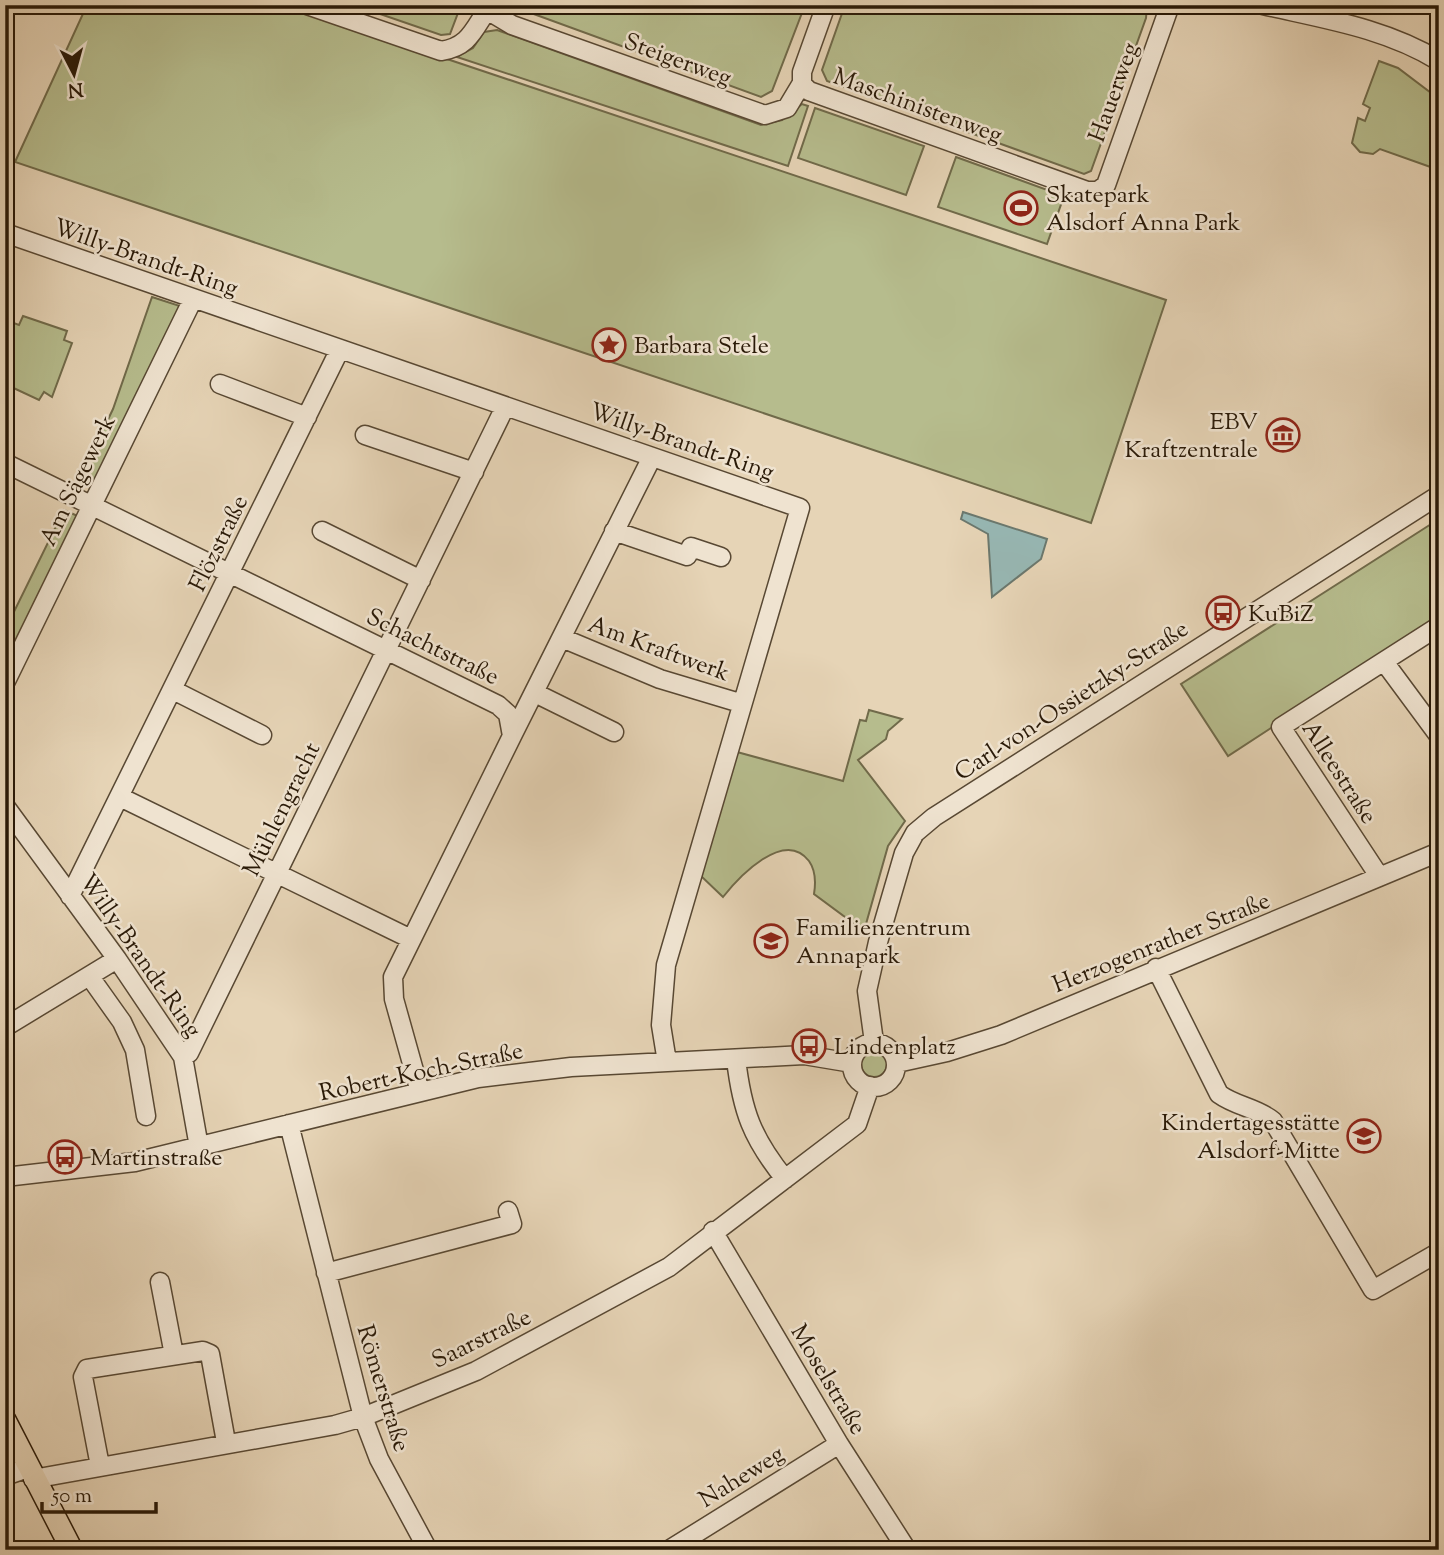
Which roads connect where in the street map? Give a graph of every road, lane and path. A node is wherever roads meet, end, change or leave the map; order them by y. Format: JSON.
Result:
{"nodes":[{"id":1,"x":307,"y":5,"type":"edge"},
{"id":2,"x":826,"y":5,"type":"edge"},
{"id":3,"x":1170,"y":5,"type":"edge"},
{"id":4,"x":1263,"y":5,"type":"edge"},
{"id":5,"x":487,"y":8,"type":"edge"},
{"id":6,"x":1439,"y":61,"type":"edge"},
{"id":7,"x":802,"y":83,"type":"junction"},
{"id":8,"x":1098,"y":191,"type":"joint"},
{"id":9,"x":5,"y":233,"type":"edge"},
{"id":10,"x":193,"y":299,"type":"junction"},
{"id":11,"x":339,"y":351,"type":"junction"},
{"id":12,"x":220,"y":384,"type":"dead end"},
{"id":13,"x":505,"y":407,"type":"junction"},
{"id":14,"x":307,"y":417,"type":"junction"},
{"id":15,"x":365,"y":435,"type":"dead end"},
{"id":16,"x":652,"y":457,"type":"junction"},
{"id":17,"x":5,"y":463,"type":"edge"},
{"id":18,"x":474,"y":472,"type":"junction"},
{"id":19,"x":1439,"y":495,"type":"edge"},
{"id":20,"x":93,"y":505,"type":"junction"},
{"id":21,"x":322,"y":531,"type":"dead end"},
{"id":22,"x":614,"y":531,"type":"junction"},
{"id":23,"x":721,"y":557,"type":"dead end"},
{"id":24,"x":230,"y":574,"type":"junction"},
{"id":25,"x":421,"y":580,"type":"junction"},
{"id":26,"x":1439,"y":626,"type":"edge"},
{"id":27,"x":562,"y":638,"type":"junction"},
{"id":28,"x":385,"y":651,"type":"junction"},
{"id":29,"x":1385,"y":663,"type":"junction"},
{"id":30,"x":5,"y":683,"type":"edge"},
{"id":31,"x":173,"y":690,"type":"junction"},
{"id":32,"x":535,"y":693,"type":"junction"},
{"id":33,"x":740,"y":703,"type":"junction"},
{"id":34,"x":614,"y":732,"type":"dead end"},
{"id":35,"x":262,"y":735,"type":"dead end"},
{"id":36,"x":512,"y":736,"type":"junction"},
{"id":37,"x":1439,"y":736,"type":"edge"},
{"id":38,"x":120,"y":797,"type":"junction"},
{"id":39,"x":5,"y":806,"type":"edge"},
{"id":40,"x":1439,"y":852,"type":"edge"},
{"id":41,"x":277,"y":874,"type":"junction"},
{"id":42,"x":1379,"y":876,"type":"junction"},
{"id":43,"x":70,"y":896,"type":"junction"},
{"id":44,"x":411,"y":939,"type":"junction"},
{"id":45,"x":117,"y":959,"type":"junction"},
{"id":46,"x":1156,"y":968,"type":"junction"},
{"id":47,"x":90,"y":976,"type":"junction"},
{"id":48,"x":5,"y":1027,"type":"edge"},
{"id":49,"x":874,"y":1042,"type":"junction"},
{"id":50,"x":183,"y":1057,"type":"junction"},
{"id":51,"x":736,"y":1059,"type":"junction"},
{"id":52,"x":667,"y":1062,"type":"junction"},
{"id":53,"x":852,"y":1063,"type":"junction"},
{"id":54,"x":897,"y":1063,"type":"junction"},
{"id":55,"x":870,"y":1086,"type":"junction"},
{"id":56,"x":419,"y":1092,"type":"junction"},
{"id":57,"x":146,"y":1116,"type":"dead end"},
{"id":58,"x":289,"y":1124,"type":"junction"},
{"id":59,"x":199,"y":1147,"type":"junction"},
{"id":60,"x":5,"y":1177,"type":"edge"},
{"id":61,"x":785,"y":1180,"type":"junction"},
{"id":62,"x":508,"y":1211,"type":"dead end"},
{"id":63,"x":713,"y":1231,"type":"junction"},
{"id":64,"x":1439,"y":1252,"type":"edge"},
{"id":65,"x":326,"y":1273,"type":"junction"},
{"id":66,"x":160,"y":1282,"type":"dead end"},
{"id":67,"x":174,"y":1355,"type":"junction"},
{"id":68,"x":363,"y":1417,"type":"junction"},
{"id":69,"x":5,"y":1420,"type":"edge"},
{"id":70,"x":226,"y":1442,"type":"junction"},
{"id":71,"x":839,"y":1444,"type":"junction"},
{"id":72,"x":100,"y":1466,"type":"junction"},
{"id":73,"x":31,"y":1474,"type":"junction"},
{"id":74,"x":5,"y":1476,"type":"edge"},
{"id":75,"x":72,"y":1550,"type":"edge"},
{"id":76,"x":428,"y":1550,"type":"edge"},
{"id":77,"x":669,"y":1550,"type":"edge"},
{"id":78,"x":906,"y":1550,"type":"edge"}],
"edges":[{"from":1,"to":5,"type":"street","name":"Steigerweg"},
{"from":2,"to":7,"type":"street","name":"Maschinistenweg"},
{"from":3,"to":8,"type":"street","name":"Hauerweg"},
{"from":4,"to":6,"type":"street"},
{"from":5,"to":7,"type":"street","name":"Steigerweg"},
{"from":7,"to":8,"type":"street","name":"Maschinistenweg"},
{"from":9,"to":10,"type":"street","name":"Willy-Brandt-Ring"},
{"from":10,"to":11,"type":"street","name":"Willy-Brandt-Ring"},
{"from":10,"to":20,"type":"street","name":"Am Sägewerk"},
{"from":11,"to":13,"type":"street","name":"Willy-Brandt-Ring"},
{"from":11,"to":14,"type":"street","name":"Flözstraße"},
{"from":12,"to":14,"type":"street"},
{"from":13,"to":16,"type":"street","name":"Willy-Brandt-Ring"},
{"from":13,"to":18,"type":"street","name":"Mühlengracht"},
{"from":14,"to":24,"type":"street","name":"Flözstraße"},
{"from":15,"to":18,"type":"street"},
{"from":16,"to":22,"type":"street","name":"Am Kraftwerk"},
{"from":16,"to":33,"type":"street","name":"Willy-Brandt-Ring"},
{"from":17,"to":20,"type":"street","name":"Schachtstraße"},
{"from":18,"to":25,"type":"street","name":"Mühlengracht"},
{"from":19,"to":49,"type":"street","name":"Carl-von-Ossietzky-Straße"},
{"from":20,"to":24,"type":"street","name":"Schachtstraße"},
{"from":20,"to":30,"type":"street","name":"Am Sägewerk"},
{"from":21,"to":25,"type":"street"},
{"from":22,"to":23,"type":"street"},
{"from":22,"to":27,"type":"street","name":"Am Kraftwerk"},
{"from":24,"to":28,"type":"street","name":"Schachtstraße"},
{"from":24,"to":31,"type":"street","name":"Flözstraße"},
{"from":25,"to":28,"type":"street","name":"Mühlengracht"},
{"from":26,"to":29,"type":"street","name":"Alleestraße"},
{"from":27,"to":32,"type":"street","name":"Am Kraftwerk"},
{"from":27,"to":33,"type":"street","name":"Am Kraftwerk"},
{"from":28,"to":36,"type":"street","name":"Schachtstraße"},
{"from":28,"to":41,"type":"street","name":"Mühlengracht"},
{"from":29,"to":37,"type":"street"},
{"from":29,"to":42,"type":"street","name":"Alleestraße"},
{"from":31,"to":35,"type":"street"},
{"from":31,"to":38,"type":"street","name":"Flözstraße"},
{"from":32,"to":34,"type":"street"},
{"from":32,"to":36,"type":"street","name":"Am Kraftwerk"},
{"from":33,"to":52,"type":"street","name":"Willy-Brandt-Ring"},
{"from":36,"to":44,"type":"street"},
{"from":38,"to":41,"type":"street"},
{"from":38,"to":43,"type":"street","name":"Flözstraße"},
{"from":39,"to":43,"type":"street","name":"Willy-Brandt-Ring"},
{"from":40,"to":42,"type":"street","name":"Herzogenrather Straße"},
{"from":41,"to":44,"type":"street"},
{"from":41,"to":50,"type":"street","name":"Mühlengracht"},
{"from":42,"to":46,"type":"street","name":"Herzogenrather Straße"},
{"from":43,"to":45,"type":"street","name":"Willy-Brandt-Ring"},
{"from":44,"to":56,"type":"street"},
{"from":45,"to":47,"type":"street"},
{"from":45,"to":50,"type":"street","name":"Willy-Brandt-Ring"},
{"from":46,"to":54,"type":"street","name":"Herzogenrather Straße"},
{"from":46,"to":64,"type":"street"},
{"from":47,"to":48,"type":"street"},
{"from":47,"to":57,"type":"street"},
{"from":49,"to":53,"type":"street"},
{"from":49,"to":54,"type":"street"},
{"from":50,"to":59,"type":"street","name":"Willy-Brandt-Ring"},
{"from":51,"to":52,"type":"street","name":"Robert-Koch-Straße"},
{"from":51,"to":53,"type":"street","name":"Robert-Koch-Straße"},
{"from":51,"to":61,"type":"street"},
{"from":52,"to":56,"type":"street","name":"Robert-Koch-Straße"},
{"from":53,"to":55,"type":"street"},
{"from":54,"to":55,"type":"street"},
{"from":55,"to":61,"type":"street","name":"Saarstraße"},
{"from":56,"to":58,"type":"street","name":"Robert-Koch-Straße"},
{"from":58,"to":59,"type":"street","name":"Robert-Koch-Straße"},
{"from":58,"to":65,"type":"street","name":"Römerstraße"},
{"from":59,"to":60,"type":"street","name":"Robert-Koch-Straße"},
{"from":61,"to":63,"type":"street","name":"Saarstraße"},
{"from":62,"to":65,"type":"street"},
{"from":63,"to":68,"type":"street","name":"Saarstraße"},
{"from":63,"to":71,"type":"street","name":"Moselstraße"},
{"from":65,"to":68,"type":"street","name":"Römerstraße"},
{"from":66,"to":67,"type":"street"},
{"from":67,"to":70,"type":"street"},
{"from":67,"to":72,"type":"street"},
{"from":68,"to":70,"type":"street","name":"Saarstraße"},
{"from":68,"to":76,"type":"street","name":"Römerstraße"},
{"from":69,"to":73,"type":"main road"},
{"from":70,"to":72,"type":"street","name":"Saarstraße"},
{"from":71,"to":77,"type":"street","name":"Naheweg"},
{"from":71,"to":78,"type":"street","name":"Moselstraße"},
{"from":72,"to":73,"type":"street","name":"Saarstraße"},
{"from":73,"to":74,"type":"street","name":"Saarstraße"},
{"from":73,"to":75,"type":"main road"}]}
